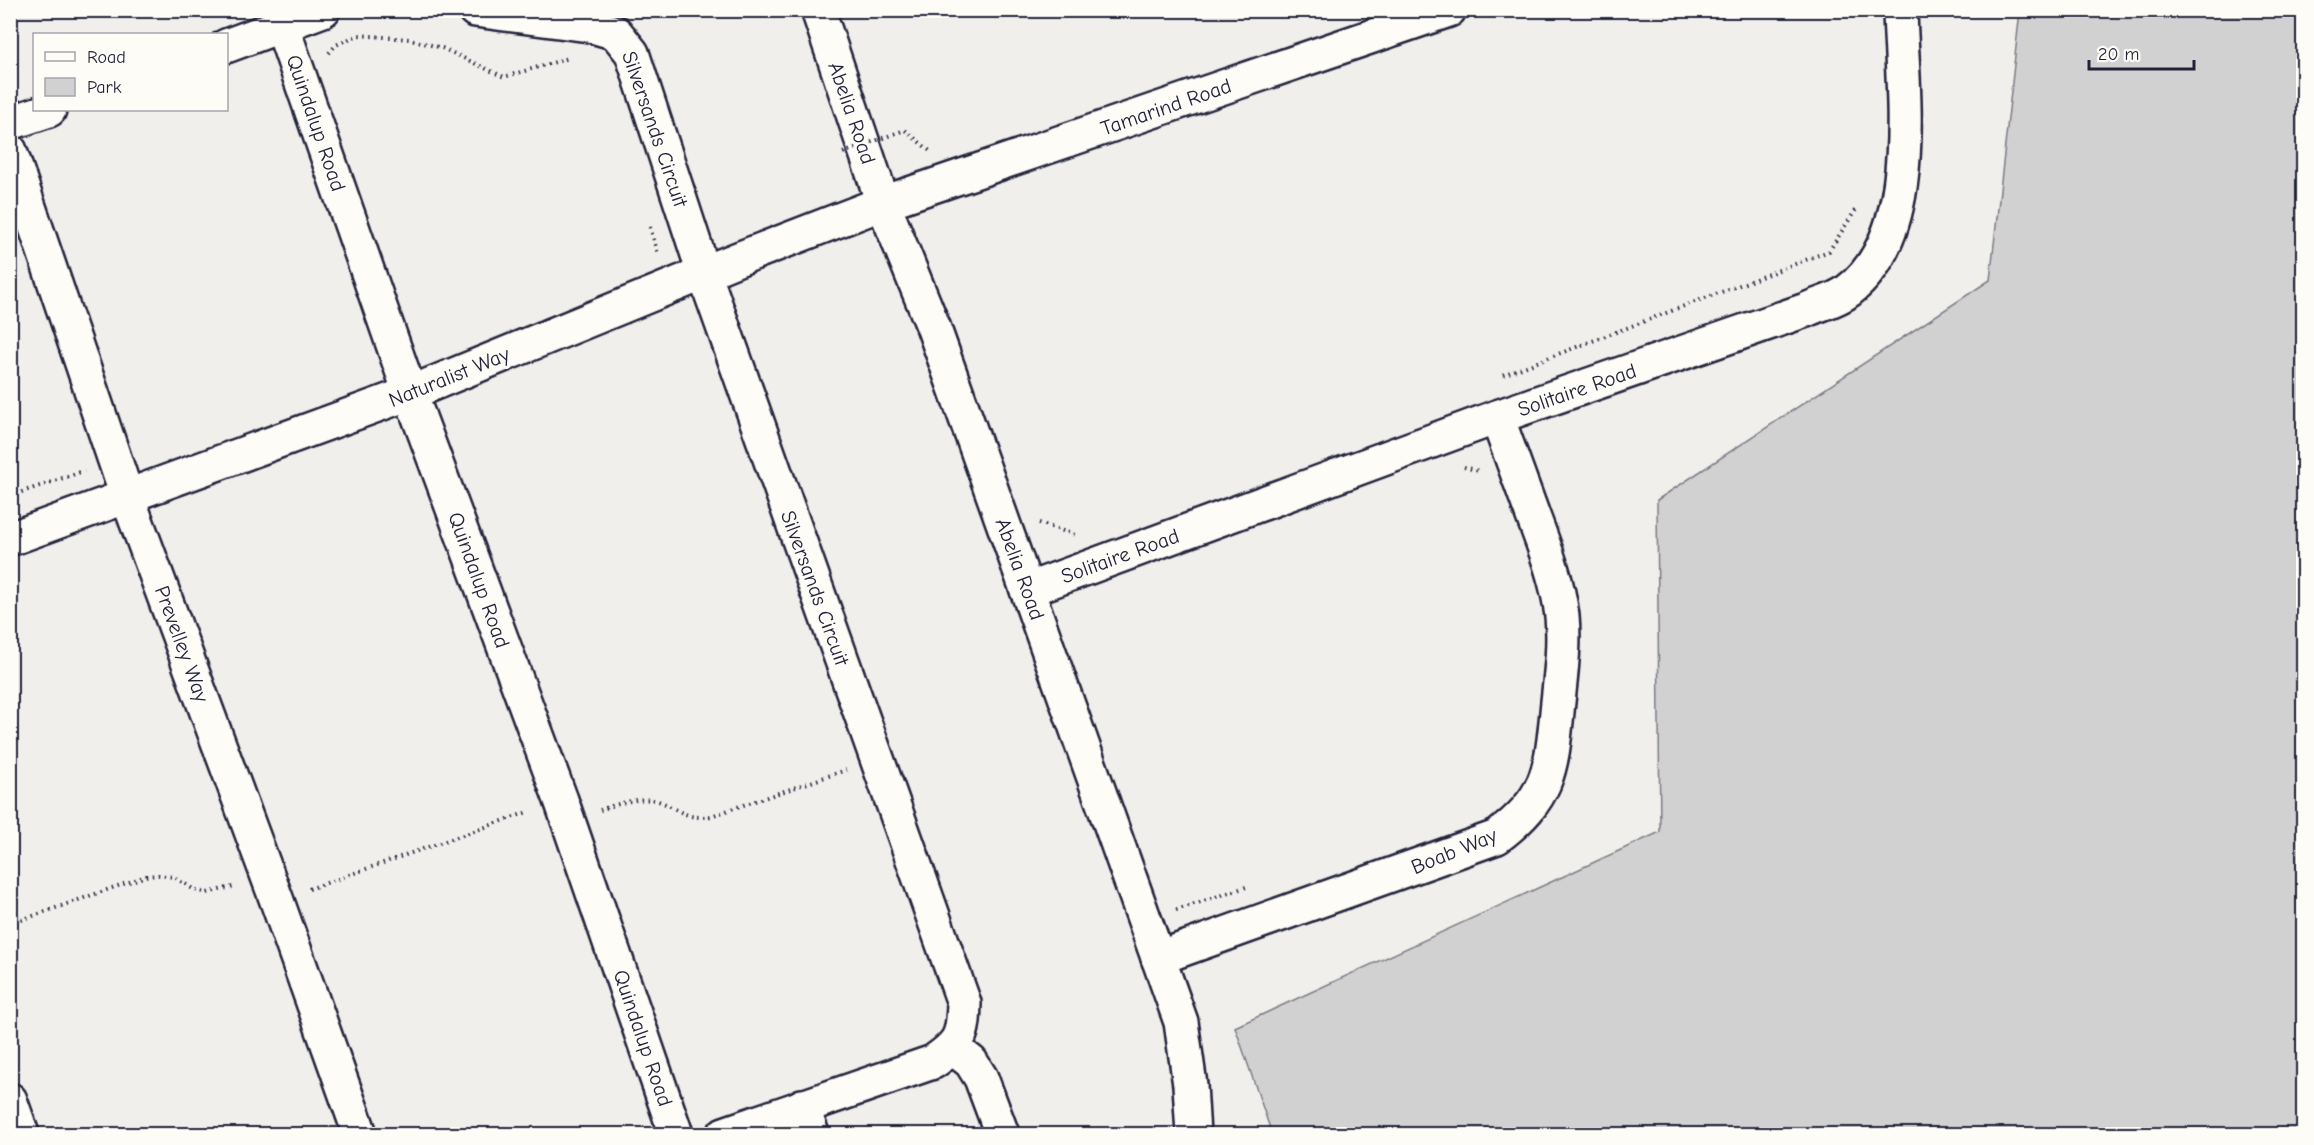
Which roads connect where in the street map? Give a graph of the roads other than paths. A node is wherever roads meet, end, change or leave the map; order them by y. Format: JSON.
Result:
{"nodes":[{"id":1,"x":323,"y":10,"type":"edge"},
{"id":2,"x":475,"y":10,"type":"edge"},
{"id":3,"x":818,"y":10,"type":"edge"},
{"id":4,"x":1449,"y":10,"type":"edge"},
{"id":5,"x":1900,"y":10,"type":"edge"},
{"id":6,"x":282,"y":26,"type":"junction"},
{"id":7,"x":228,"y":45,"type":"edge"},
{"id":8,"x":45,"y":111,"type":"edge"},
{"id":9,"x":10,"y":123,"type":"edge"},
{"id":10,"x":10,"y":150,"type":"edge"},
{"id":11,"x":883,"y":203,"type":"junction"},
{"id":12,"x":704,"y":273,"type":"junction"},
{"id":13,"x":410,"y":393,"type":"junction"},
{"id":14,"x":1497,"y":417,"type":"junction"},
{"id":15,"x":127,"y":496,"type":"junction"},
{"id":16,"x":10,"y":539,"type":"edge"},
{"id":17,"x":1027,"y":590,"type":"junction"},
{"id":18,"x":1158,"y":958,"type":"junction"},
{"id":19,"x":953,"y":1048,"type":"junction"},
{"id":20,"x":10,"y":1100,"type":"edge"},
{"id":21,"x":807,"y":1120,"type":"edge"},
{"id":22,"x":22,"y":1134,"type":"edge"},
{"id":23,"x":360,"y":1134,"type":"edge"},
{"id":24,"x":676,"y":1134,"type":"edge"},
{"id":25,"x":724,"y":1134,"type":"edge"},
{"id":26,"x":1002,"y":1134,"type":"edge"},
{"id":27,"x":1193,"y":1134,"type":"edge"}],
"edges":[{"from":1,"to":6,"type":"street"},
{"from":2,"to":12,"type":"street","name":"Silversands Circuit"},
{"from":3,"to":11,"type":"street","name":"Abelia Road"},
{"from":4,"to":11,"type":"street","name":"Tamarind Road"},
{"from":5,"to":14,"type":"street","name":"Solitaire Road"},
{"from":6,"to":7,"type":"street"},
{"from":6,"to":13,"type":"street","name":"Quindalup Road"},
{"from":8,"to":9,"type":"street"},
{"from":10,"to":15,"type":"street","name":"Prevelley Way"},
{"from":11,"to":12,"type":"street","name":"Naturalist Way"},
{"from":11,"to":17,"type":"street","name":"Abelia Road"},
{"from":12,"to":13,"type":"street","name":"Naturalist Way"},
{"from":12,"to":19,"type":"street","name":"Silversands Circuit"},
{"from":13,"to":15,"type":"street","name":"Naturalist Way"},
{"from":13,"to":24,"type":"street","name":"Quindalup Road"},
{"from":14,"to":17,"type":"street","name":"Solitaire Road"},
{"from":14,"to":18,"type":"street","name":"Boab Way"},
{"from":15,"to":16,"type":"street","name":"Naturalist Way"},
{"from":15,"to":23,"type":"street","name":"Prevelley Way"},
{"from":17,"to":18,"type":"street","name":"Abelia Road"},
{"from":18,"to":27,"type":"street","name":"Abelia Road"},
{"from":19,"to":21,"type":"street"},
{"from":19,"to":26,"type":"street"},
{"from":20,"to":22,"type":"street"},
{"from":21,"to":25,"type":"street"}]}
